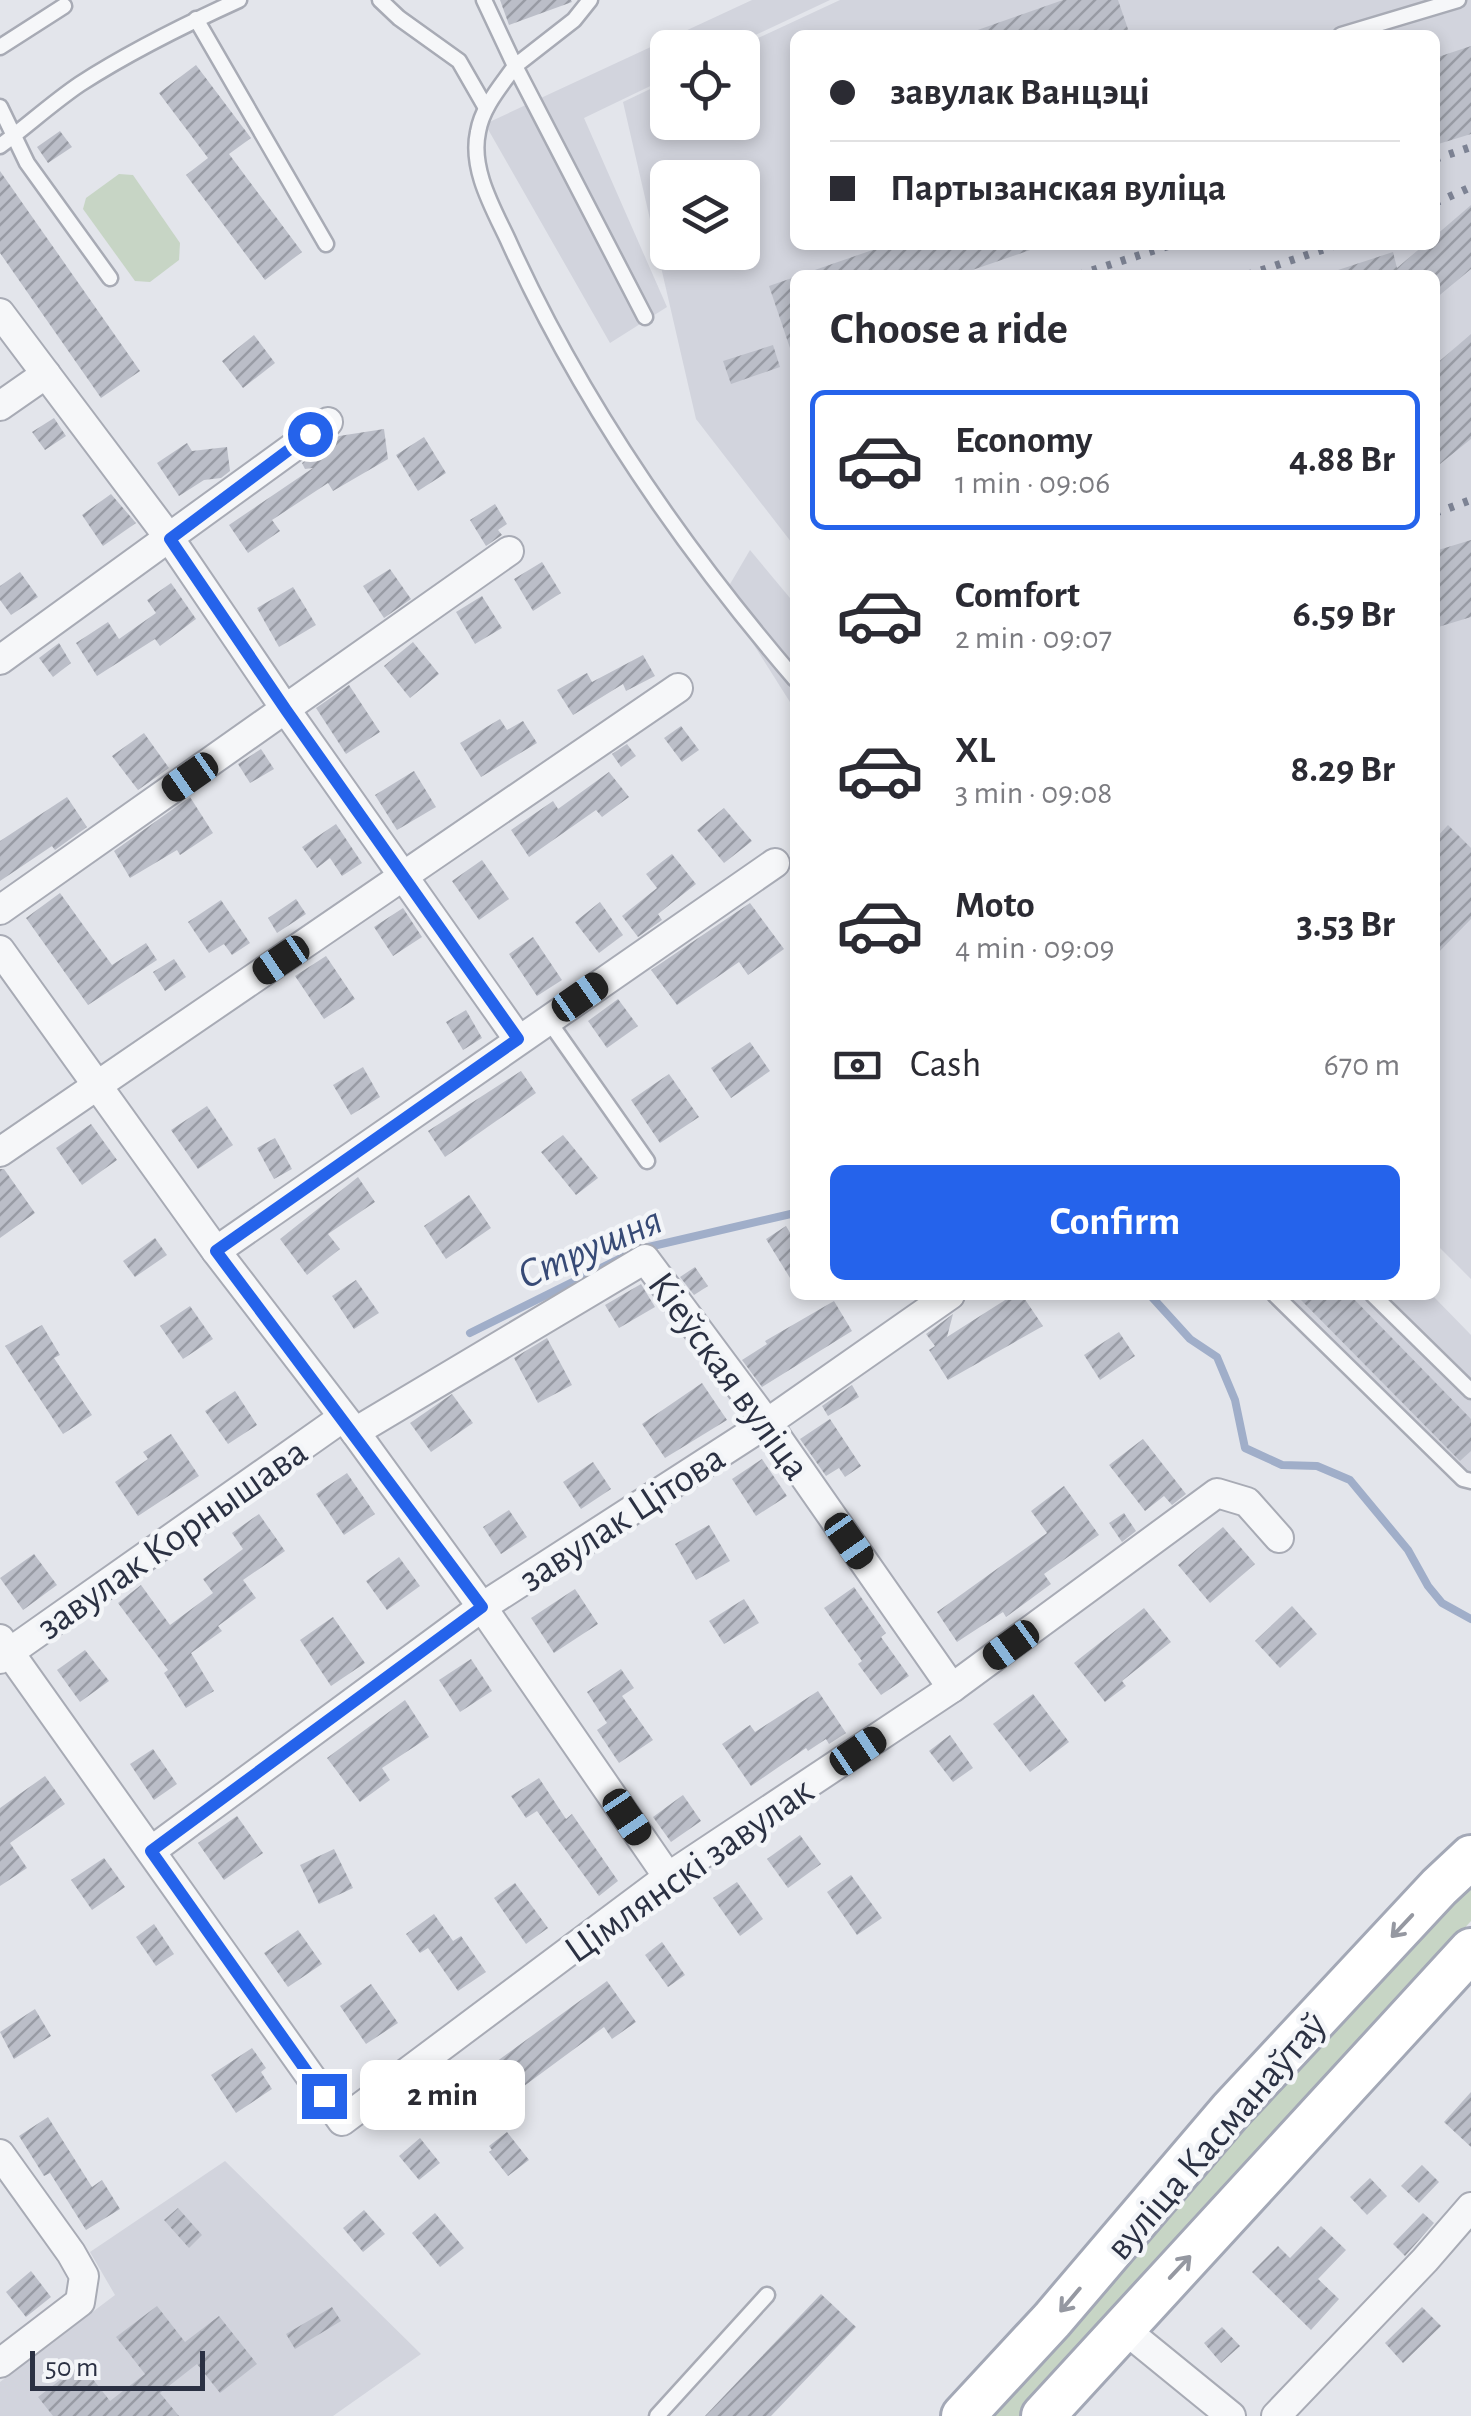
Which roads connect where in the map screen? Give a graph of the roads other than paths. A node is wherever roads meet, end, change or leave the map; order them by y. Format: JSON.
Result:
{"nodes":[{"id":1,"x":239,"y":0,"type":"edge"},
{"id":2,"x":380,"y":0,"type":"edge"},
{"id":3,"x":484,"y":0,"type":"edge"},
{"id":4,"x":590,"y":0,"type":"edge"},
{"id":5,"x":1458,"y":0,"type":"edge"},
{"id":6,"x":64,"y":6,"type":"dead end"},
{"id":7,"x":196,"y":19,"type":"junction"},
{"id":8,"x":1358,"y":30,"type":"edge"},
{"id":9,"x":0,"y":48,"type":"edge"},
{"id":10,"x":515,"y":66,"type":"junction"},
{"id":11,"x":0,"y":107,"type":"edge"},
{"id":12,"x":486,"y":108,"type":"junction"},
{"id":13,"x":15,"y":135,"type":"junction"},
{"id":14,"x":0,"y":146,"type":"edge"},
{"id":15,"x":326,"y":244,"type":"dead end"},
{"id":16,"x":110,"y":278,"type":"dead end"},
{"id":17,"x":0,"y":313,"type":"edge"},
{"id":18,"x":645,"y":317,"type":"dead end"},
{"id":19,"x":46,"y":374,"type":"junction"},
{"id":20,"x":0,"y":406,"type":"edge"},
{"id":21,"x":328,"y":422,"type":"dead end"},
{"id":22,"x":170,"y":539,"type":"junction"},
{"id":23,"x":508,"y":551,"type":"dead end"},
{"id":24,"x":0,"y":660,"type":"edge"},
{"id":25,"x":790,"y":673,"type":"edge"},
{"id":26,"x":678,"y":688,"type":"dead end"},
{"id":27,"x":286,"y":710,"type":"junction"},
{"id":28,"x":775,"y":863,"type":"dead end"},
{"id":29,"x":403,"y":876,"type":"junction"},
{"id":30,"x":0,"y":910,"type":"edge"},
{"id":31,"x":0,"y":950,"type":"edge"},
{"id":32,"x":547,"y":1019,"type":"junction"},
{"id":33,"x":518,"y":1039,"type":"junction"},
{"id":34,"x":98,"y":1084,"type":"junction"},
{"id":35,"x":0,"y":1152,"type":"edge"},
{"id":36,"x":647,"y":1161,"type":"dead end"},
{"id":37,"x":216,"y":1251,"type":"junction"},
{"id":38,"x":645,"y":1260,"type":"joint"},
{"id":39,"x":943,"y":1300,"type":"edge"},
{"id":40,"x":1280,"y":1300,"type":"edge"},
{"id":41,"x":1378,"y":1300,"type":"edge"},
{"id":42,"x":1471,"y":1391,"type":"edge"},
{"id":43,"x":767,"y":1423,"type":"junction"},
{"id":44,"x":348,"y":1425,"type":"junction"},
{"id":45,"x":1471,"y":1481,"type":"edge"},
{"id":46,"x":1279,"y":1538,"type":"dead end"},
{"id":47,"x":482,"y":1607,"type":"junction"},
{"id":48,"x":3,"y":1650,"type":"edge"},
{"id":49,"x":952,"y":1688,"type":"junction"},
{"id":50,"x":151,"y":1851,"type":"junction"},
{"id":51,"x":1471,"y":1857,"type":"edge"},
{"id":52,"x":668,"y":1877,"type":"junction"},
{"id":53,"x":1471,"y":1950,"type":"edge"},
{"id":54,"x":0,"y":2154,"type":"edge"},
{"id":55,"x":1471,"y":2207,"type":"edge"},
{"id":56,"x":767,"y":2296,"type":"dead end"},
{"id":57,"x":1123,"y":2328,"type":"junction"},
{"id":58,"x":0,"y":2363,"type":"edge"},
{"id":59,"x":657,"y":2416,"type":"edge"},
{"id":60,"x":963,"y":2416,"type":"edge"},
{"id":61,"x":1043,"y":2416,"type":"edge"},
{"id":62,"x":1232,"y":2416,"type":"edge"},
{"id":63,"x":1276,"y":2416,"type":"edge"}],
"edges":[{"from":1,"to":7,"type":"lane"},
{"from":2,"to":12,"type":"lane"},
{"from":3,"to":10,"type":"lane"},
{"from":4,"to":10,"type":"lane"},
{"from":5,"to":8,"type":"lane"},
{"from":6,"to":9,"type":"lane"},
{"from":7,"to":13,"type":"lane"},
{"from":7,"to":15,"type":"lane"},
{"from":10,"to":12,"type":"lane"},
{"from":10,"to":18,"type":"lane"},
{"from":11,"to":13,"type":"lane"},
{"from":12,"to":25,"type":"lane"},
{"from":13,"to":14,"type":"lane"},
{"from":13,"to":16,"type":"lane"},
{"from":17,"to":19,"type":"street"},
{"from":19,"to":20,"type":"street"},
{"from":19,"to":22,"type":"street"},
{"from":21,"to":22,"type":"street"},
{"from":22,"to":24,"type":"street"},
{"from":22,"to":27,"type":"street"},
{"from":23,"to":27,"type":"street"},
{"from":26,"to":29,"type":"street"},
{"from":27,"to":29,"type":"street"},
{"from":27,"to":30,"type":"street"},
{"from":28,"to":32,"type":"street"},
{"from":29,"to":33,"type":"street"},
{"from":29,"to":34,"type":"street"},
{"from":31,"to":34,"type":"street"},
{"from":32,"to":33,"type":"street"},
{"from":32,"to":36,"type":"lane"},
{"from":33,"to":37,"type":"street"},
{"from":34,"to":35,"type":"street"},
{"from":34,"to":37,"type":"street"},
{"from":37,"to":44,"type":"street"},
{"from":38,"to":43,"type":"street","name":"Кіеўская вуліца"},
{"from":38,"to":44,"type":"street","name":"завулак Корнышава"},
{"from":39,"to":43,"type":"street","name":"завулак Цітова"},
{"from":40,"to":45,"type":"lane"},
{"from":41,"to":42,"type":"lane"},
{"from":43,"to":47,"type":"street","name":"завулак Цітова"},
{"from":43,"to":49,"type":"street","name":"Кіеўская вуліца"},
{"from":44,"to":47,"type":"street"},
{"from":44,"to":48,"type":"street","name":"завулак Корнышава"},
{"from":46,"to":49,"type":"street","name":"Цімлянскі завулак"},
{"from":47,"to":50,"type":"street","name":"завулак Цітова"},
{"from":47,"to":52,"type":"street"},
{"from":48,"to":50,"type":"street"},
{"from":49,"to":52,"type":"street","name":"Цімлянскі завулак"},
{"from":50,"to":52,"type":"street","name":"Цімлянскі завулак"},
{"from":51,"to":60,"type":"main road","name":"вуліца Касманаўтаў","one_way":true},
{"from":57,"to":53,"type":"main road","name":"вуліца Касманаўтаў","one_way":true},
{"from":54,"to":58,"type":"street"},
{"from":55,"to":63,"type":"street"},
{"from":56,"to":59,"type":"lane"},
{"from":57,"to":61,"type":"main road","name":"вуліца Касманаўтаў"},
{"from":57,"to":62,"type":"street"}]}
